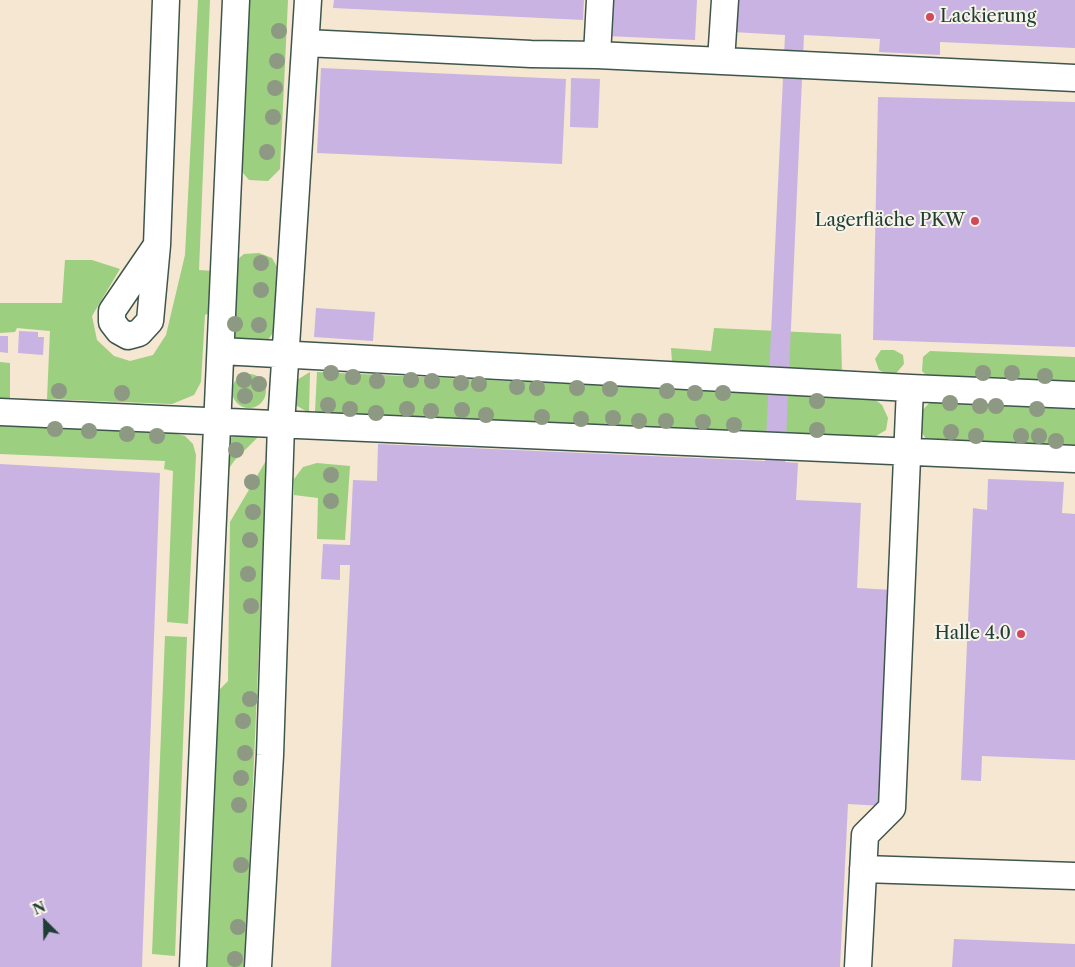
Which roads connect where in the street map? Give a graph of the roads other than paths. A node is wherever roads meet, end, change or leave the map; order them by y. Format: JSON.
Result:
{"nodes":[{"id":1,"x":166,"y":0,"type":"edge"},
{"id":2,"x":236,"y":0,"type":"edge"},
{"id":3,"x":308,"y":0,"type":"edge"},
{"id":4,"x":600,"y":0,"type":"edge"},
{"id":5,"x":725,"y":0,"type":"edge"},
{"id":6,"x":306,"y":43,"type":"junction"},
{"id":7,"x":598,"y":55,"type":"junction"},
{"id":8,"x":721,"y":61,"type":"junction"},
{"id":9,"x":1075,"y":78,"type":"edge"},
{"id":10,"x":157,"y":245,"type":"dead end"},
{"id":11,"x":221,"y":351,"type":"junction"},
{"id":12,"x":285,"y":353,"type":"junction"},
{"id":13,"x":910,"y":388,"type":"junction"},
{"id":14,"x":1075,"y":395,"type":"edge"},
{"id":15,"x":0,"y":412,"type":"edge"},
{"id":16,"x":218,"y":423,"type":"junction"},
{"id":17,"x":281,"y":425,"type":"junction"},
{"id":18,"x":908,"y":453,"type":"junction"},
{"id":19,"x":1075,"y":459,"type":"edge"},
{"id":20,"x":863,"y":869,"type":"junction"},
{"id":21,"x":1075,"y":876,"type":"edge"},
{"id":22,"x":193,"y":967,"type":"edge"},
{"id":23,"x":258,"y":967,"type":"edge"},
{"id":24,"x":858,"y":967,"type":"edge"}],
"edges":[{"from":1,"to":10,"type":"lane"},
{"from":2,"to":11,"type":"lane"},
{"from":3,"to":6,"type":"lane"},
{"from":4,"to":7,"type":"lane"},
{"from":5,"to":8,"type":"lane"},
{"from":6,"to":7,"type":"lane"},
{"from":6,"to":12,"type":"lane"},
{"from":7,"to":8,"type":"lane"},
{"from":8,"to":9,"type":"lane"},
{"from":11,"to":12,"type":"lane"},
{"from":11,"to":16,"type":"lane"},
{"from":12,"to":13,"type":"lane"},
{"from":12,"to":17,"type":"lane"},
{"from":13,"to":14,"type":"lane"},
{"from":13,"to":18,"type":"lane"},
{"from":15,"to":16,"type":"lane"},
{"from":16,"to":17,"type":"lane"},
{"from":16,"to":22,"type":"lane"},
{"from":17,"to":18,"type":"lane"},
{"from":17,"to":23,"type":"lane"},
{"from":18,"to":19,"type":"lane"},
{"from":18,"to":20,"type":"lane"},
{"from":20,"to":21,"type":"lane"},
{"from":20,"to":24,"type":"lane"}]}
